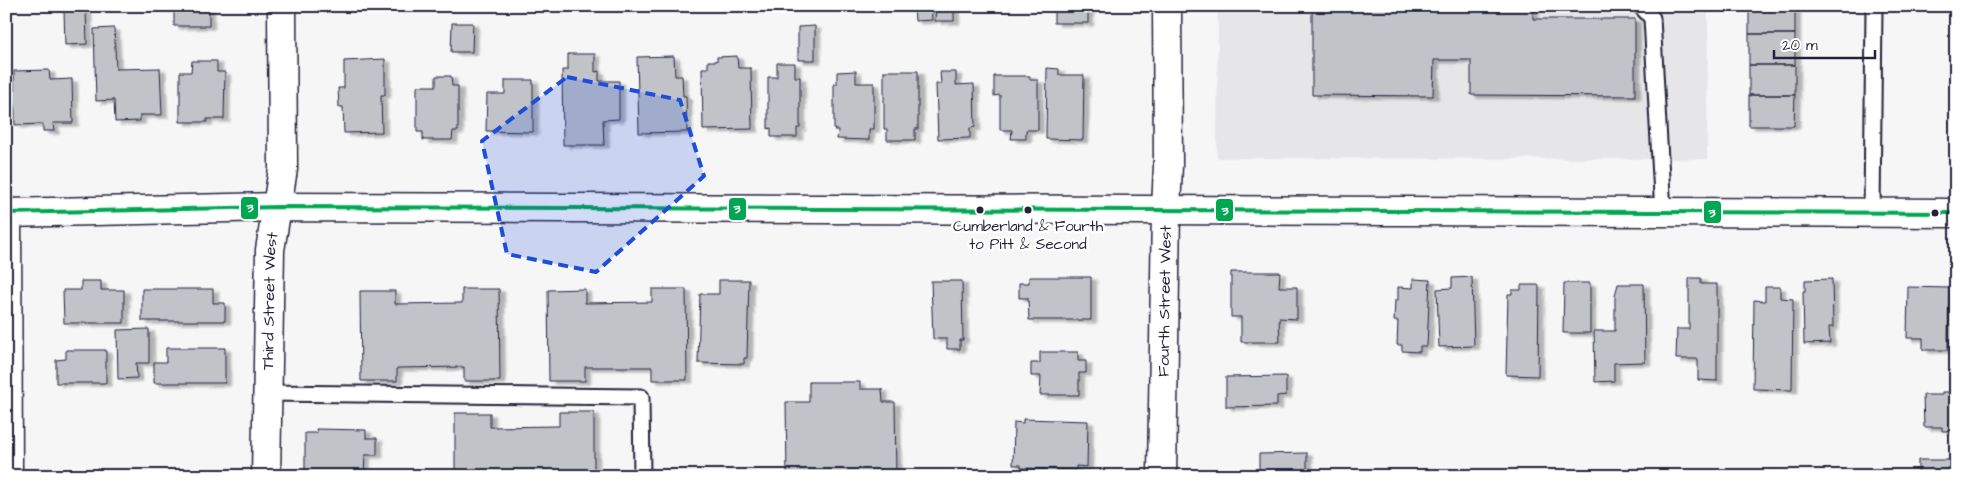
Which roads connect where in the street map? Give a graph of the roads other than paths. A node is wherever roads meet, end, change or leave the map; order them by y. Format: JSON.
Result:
{"nodes":[{"id":1,"x":282,"y":6,"type":"edge"},
{"id":2,"x":1167,"y":6,"type":"edge"},
{"id":3,"x":1640,"y":6,"type":"edge"},
{"id":4,"x":1874,"y":6,"type":"edge"},
{"id":5,"x":277,"y":207,"type":"junction"},
{"id":6,"x":1166,"y":210,"type":"junction"},
{"id":7,"x":1663,"y":212,"type":"junction"},
{"id":8,"x":6,"y":213,"type":"edge"},
{"id":9,"x":1872,"y":213,"type":"junction"},
{"id":10,"x":1956,"y":213,"type":"edge"},
{"id":11,"x":267,"y":393,"type":"junction"},
{"id":12,"x":8,"y":476,"type":"edge"},
{"id":13,"x":266,"y":476,"type":"edge"},
{"id":14,"x":642,"y":476,"type":"edge"},
{"id":15,"x":1162,"y":476,"type":"edge"}],
"edges":[{"from":1,"to":5,"type":"street","name":"Third Street West"},
{"from":2,"to":6,"type":"street","name":"Fourth Street West"},
{"from":3,"to":7,"type":"lane"},
{"from":4,"to":9,"type":"lane"},
{"from":5,"to":6,"type":"street"},
{"from":5,"to":8,"type":"street"},
{"from":5,"to":11,"type":"street","name":"Third Street West"},
{"from":6,"to":7,"type":"street"},
{"from":6,"to":15,"type":"street","name":"Fourth Street West"},
{"from":7,"to":9,"type":"street"},
{"from":8,"to":12,"type":"street"},
{"from":9,"to":10,"type":"street"},
{"from":11,"to":13,"type":"street","name":"Third Street West"},
{"from":11,"to":14,"type":"lane"}]}
